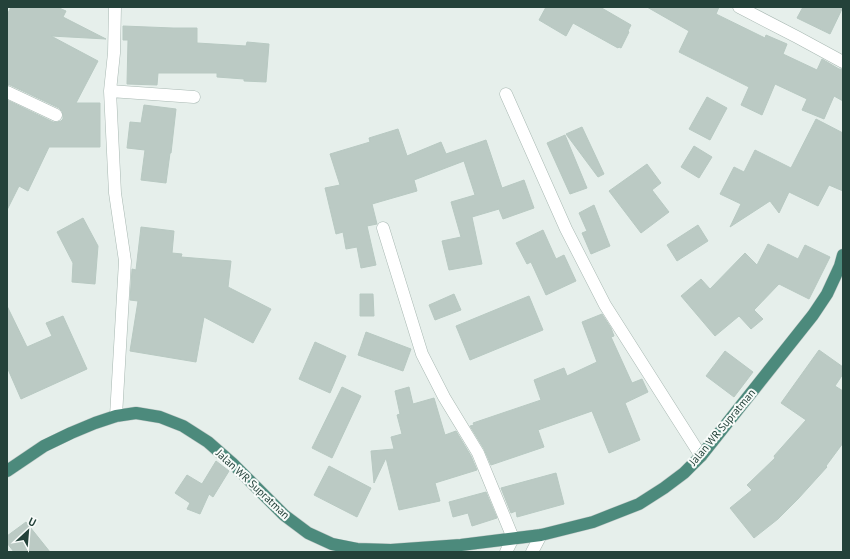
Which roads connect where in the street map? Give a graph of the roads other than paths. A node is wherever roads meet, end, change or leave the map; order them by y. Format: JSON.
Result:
{"nodes":[{"id":1,"x":115,"y":7,"type":"edge"},
{"id":2,"x":739,"y":7,"type":"edge"},
{"id":3,"x":843,"y":62,"type":"edge"},
{"id":4,"x":110,"y":91,"type":"junction"},
{"id":5,"x":7,"y":92,"type":"edge"},
{"id":6,"x":506,"y":94,"type":"dead end"},
{"id":7,"x":194,"y":97,"type":"dead end"},
{"id":8,"x":56,"y":115,"type":"dead end"},
{"id":9,"x":383,"y":228,"type":"dead end"},
{"id":10,"x":843,"y":255,"type":"edge"},
{"id":11,"x":116,"y":416,"type":"junction"},
{"id":12,"x":701,"y":456,"type":"junction"},
{"id":13,"x":7,"y":471,"type":"edge"},
{"id":14,"x":542,"y":535,"type":"junction"},
{"id":15,"x":513,"y":538,"type":"junction"},
{"id":16,"x":506,"y":552,"type":"edge"},
{"id":17,"x":532,"y":552,"type":"edge"}],
"edges":[{"from":1,"to":4,"type":"street"},
{"from":2,"to":3,"type":"street"},
{"from":4,"to":7,"type":"street"},
{"from":4,"to":11,"type":"street"},
{"from":5,"to":8,"type":"street"},
{"from":6,"to":12,"type":"street"},
{"from":9,"to":15,"type":"street"},
{"from":10,"to":12,"type":"highway","name":"Jalan WR Supratman"},
{"from":11,"to":13,"type":"highway","name":"Jalan WR Supratman"},
{"from":11,"to":15,"type":"highway","name":"Jalan WR Supratman"},
{"from":12,"to":14,"type":"highway","name":"Jalan WR Supratman"},
{"from":14,"to":15,"type":"highway","name":"Jalan WR Supratman"},
{"from":14,"to":17,"type":"street"},
{"from":15,"to":16,"type":"street"}]}
